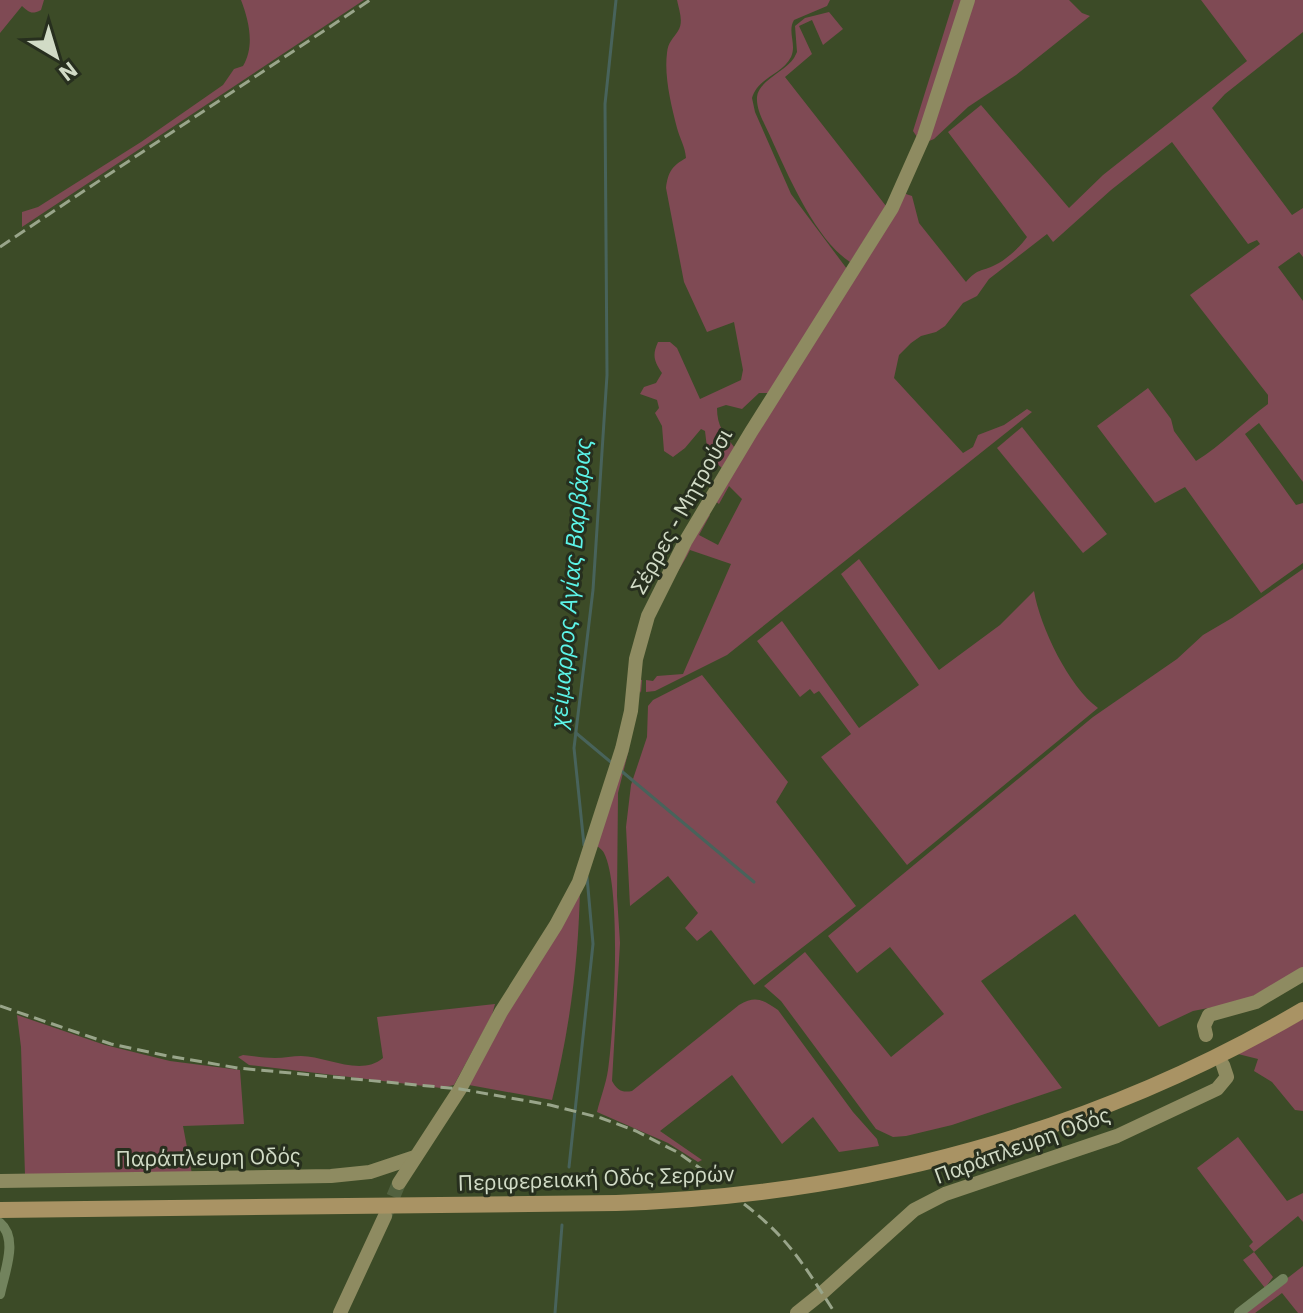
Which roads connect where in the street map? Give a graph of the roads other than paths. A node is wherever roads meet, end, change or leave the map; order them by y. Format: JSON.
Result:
{"nodes":[{"id":1,"x":968,"y":0,"type":"edge"},
{"id":2,"x":1303,"y":974,"type":"edge"},
{"id":3,"x":1303,"y":1010,"type":"edge"},
{"id":4,"x":1206,"y":1035,"type":"dead end"},
{"id":5,"x":1223,"y":1065,"type":"dead end"},
{"id":6,"x":415,"y":1157,"type":"junction"},
{"id":7,"x":0,"y":1181,"type":"edge"},
{"id":8,"x":399,"y":1183,"type":"tunnel mouth"},
{"id":9,"x":0,"y":1210,"type":"edge"},
{"id":10,"x":385,"y":1216,"type":"tunnel mouth"},
{"id":11,"x":0,"y":1223,"type":"edge"},
{"id":12,"x":1283,"y":1279,"type":"dead end"},
{"id":13,"x":0,"y":1294,"type":"edge"},
{"id":14,"x":340,"y":1313,"type":"edge"},
{"id":15,"x":797,"y":1313,"type":"edge"},
{"id":16,"x":1239,"y":1313,"type":"edge"}],
"edges":[{"from":1,"to":6,"type":"street","name":"Σέρρες - Μητρούσι"},
{"from":2,"to":4,"type":"street"},
{"from":3,"to":9,"type":"main road","name":"Περιφερειακή Οδός Σερρών"},
{"from":5,"to":15,"type":"street","name":"Παράπλευρη Οδός"},
{"from":6,"to":7,"type":"street","name":"Παράπλευρη Οδός"},
{"from":6,"to":8,"type":"street","name":"Σέρρες - Μητρούσι"},
{"from":10,"to":14,"type":"street"},
{"from":11,"to":13,"type":"street"},
{"from":12,"to":16,"type":"street"}]}
